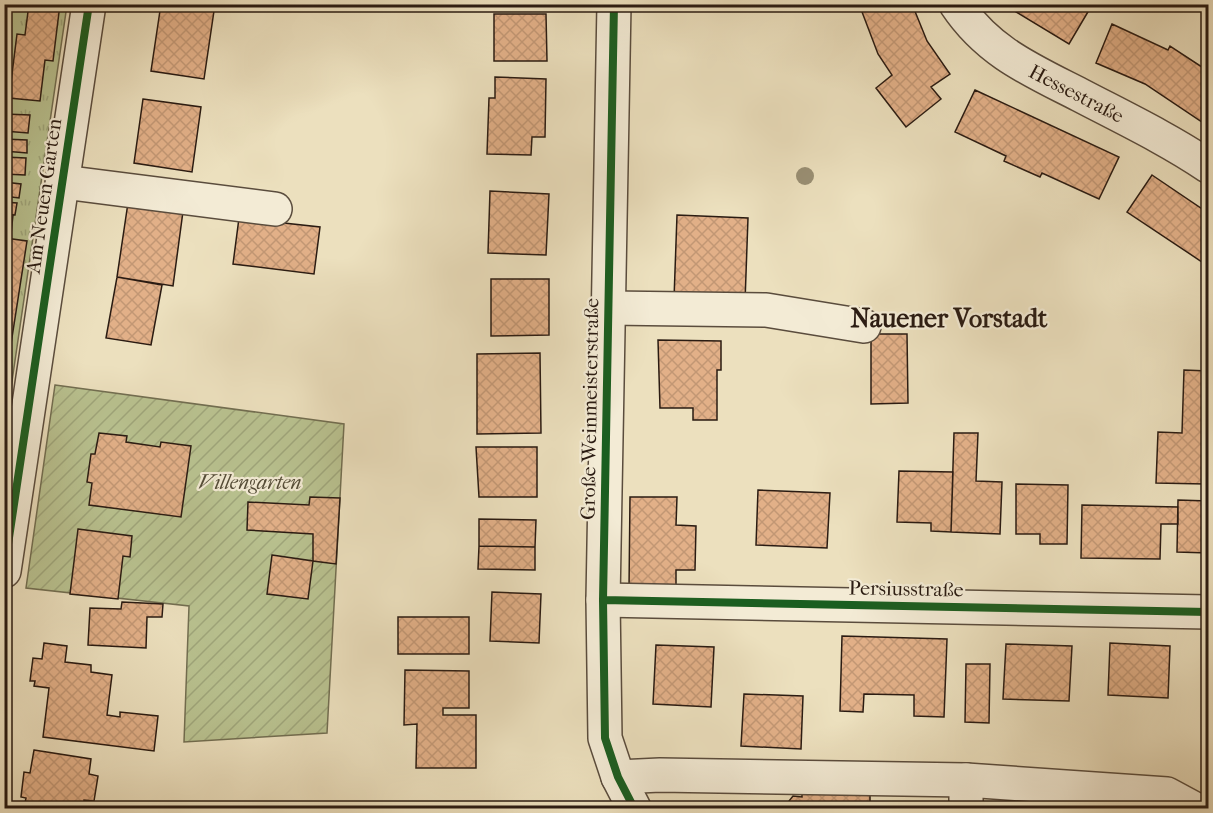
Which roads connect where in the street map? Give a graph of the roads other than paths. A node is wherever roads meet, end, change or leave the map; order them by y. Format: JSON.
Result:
{"nodes":[{"id":1,"x":89,"y":4,"type":"edge"},
{"id":2,"x":614,"y":4,"type":"edge"},
{"id":3,"x":956,"y":4,"type":"edge"},
{"id":4,"x":1209,"y":166,"type":"edge"},
{"id":5,"x":63,"y":182,"type":"junction"},
{"id":6,"x":275,"y":208,"type":"dead end"},
{"id":7,"x":609,"y":308,"type":"junction"},
{"id":8,"x":864,"y":326,"type":"dead end"},
{"id":9,"x":4,"y":571,"type":"edge"},
{"id":10,"x":603,"y":600,"type":"junction"},
{"id":11,"x":1209,"y":612,"type":"edge"},
{"id":12,"x":618,"y":777,"type":"junction"},
{"id":13,"x":966,"y":794,"type":"edge"},
{"id":14,"x":634,"y":808,"type":"edge"},
{"id":15,"x":1193,"y":808,"type":"edge"}],
"edges":[{"from":1,"to":5,"type":"street","name":"Am Neuen Garten"},
{"from":2,"to":7,"type":"street","name":"Große Weinmeisterstraße"},
{"from":3,"to":4,"type":"street","name":"Hessestraße"},
{"from":5,"to":6,"type":"street"},
{"from":5,"to":9,"type":"street","name":"Am Neuen Garten"},
{"from":7,"to":8,"type":"street"},
{"from":7,"to":10,"type":"street","name":"Große Weinmeisterstraße"},
{"from":10,"to":11,"type":"street","name":"Persiusstraße"},
{"from":10,"to":12,"type":"street","name":"Große Weinmeisterstraße"},
{"from":12,"to":13,"type":"street"},
{"from":12,"to":14,"type":"street","name":"Große Weinmeisterstraße"},
{"from":13,"to":15,"type":"street"}]}
